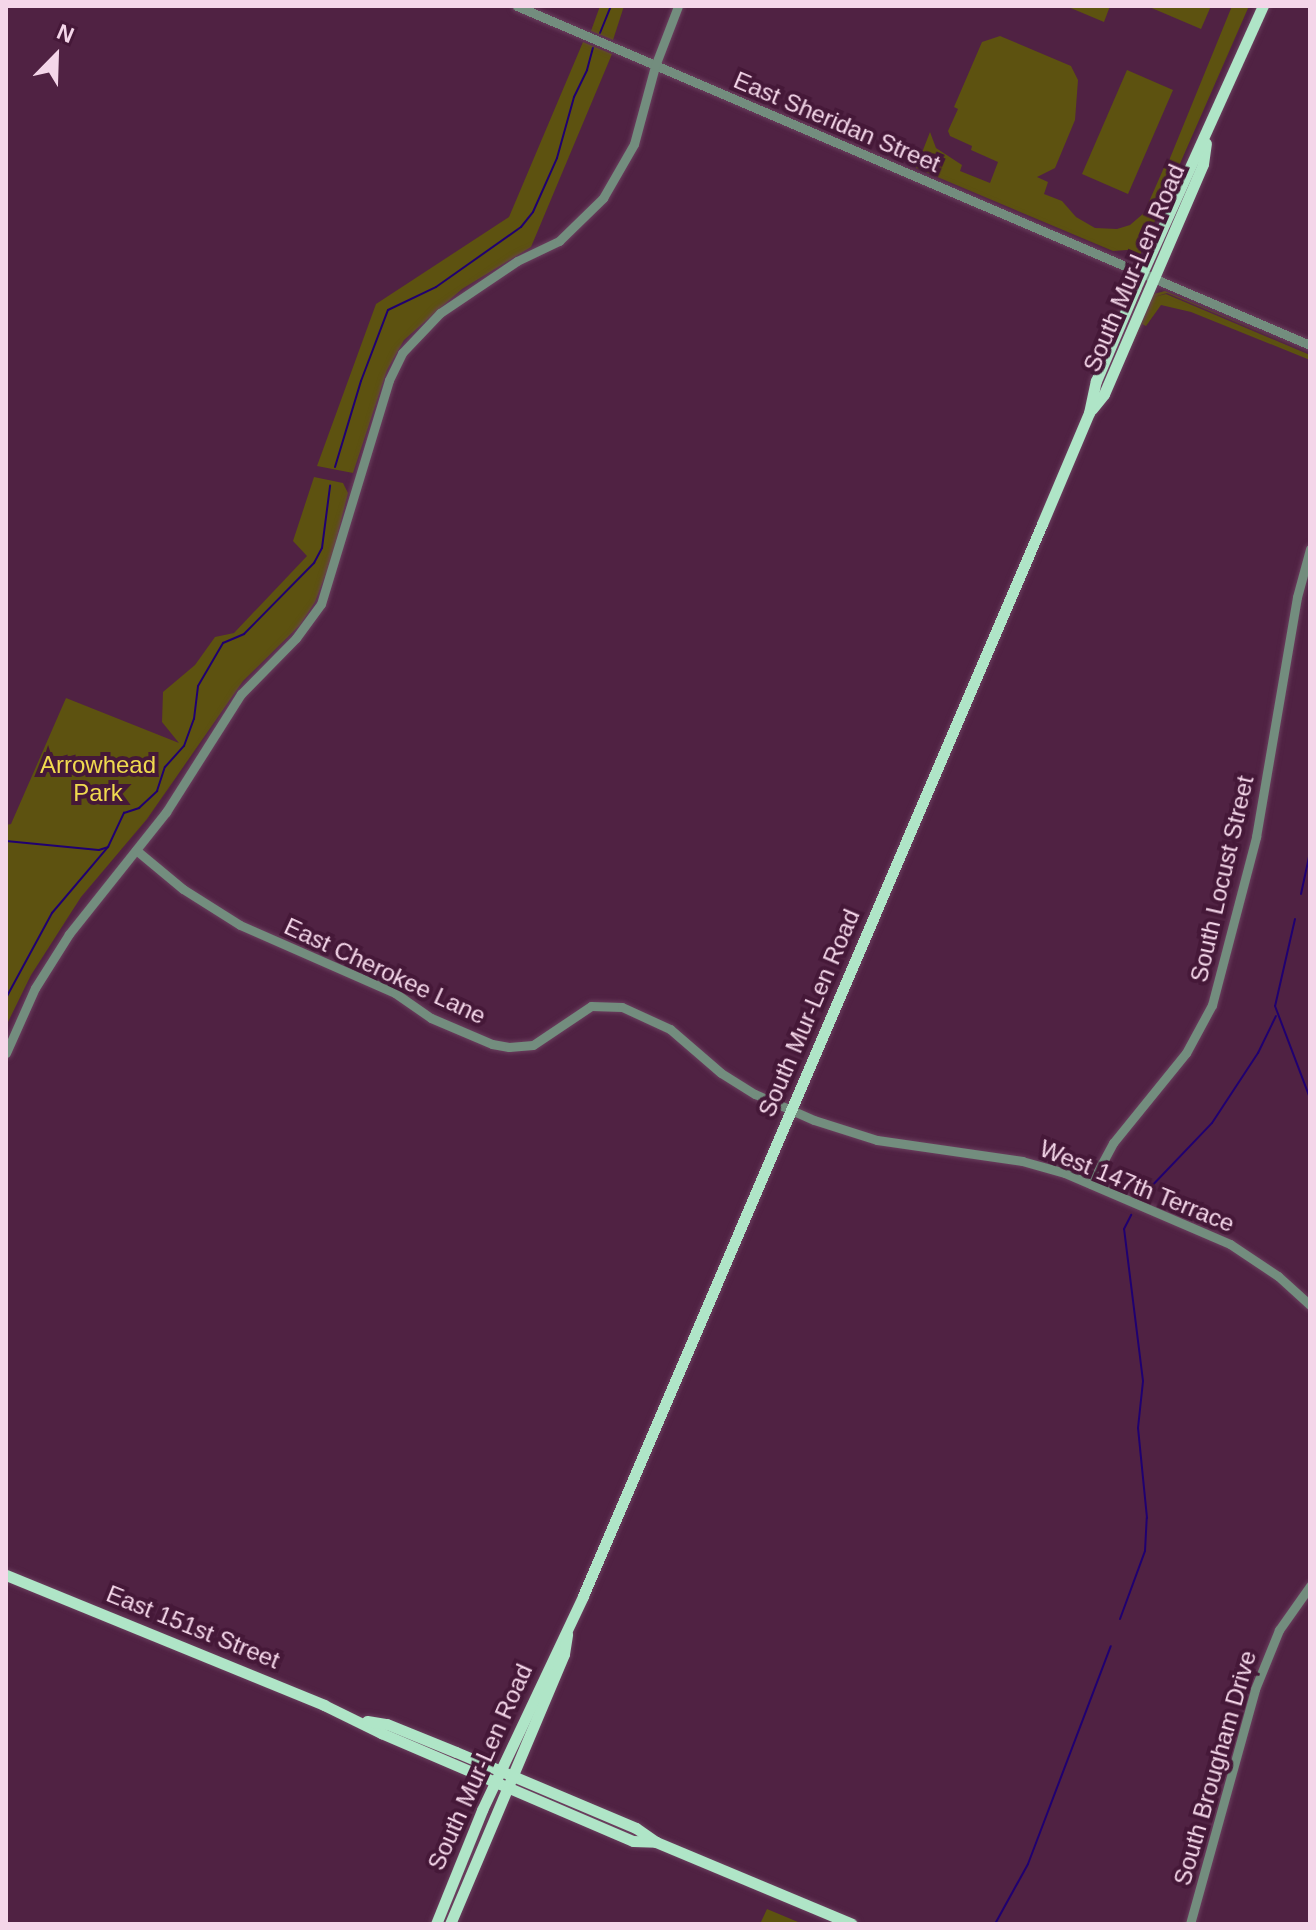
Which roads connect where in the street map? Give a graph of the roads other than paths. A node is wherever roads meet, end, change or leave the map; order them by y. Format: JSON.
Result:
{"nodes":[{"id":1,"x":517,"y":6,"type":"edge"},
{"id":2,"x":678,"y":6,"type":"edge"},
{"id":3,"x":1263,"y":6,"type":"edge"},
{"id":4,"x":655,"y":66,"type":"junction"},
{"id":5,"x":1148,"y":276,"type":"junction"},
{"id":6,"x":1310,"y":345,"type":"edge"},
{"id":7,"x":1310,"y":549,"type":"edge"},
{"id":8,"x":136,"y":850,"type":"junction"},
{"id":9,"x":6,"y":1053,"type":"edge"},
{"id":10,"x":792,"y":1109,"type":"junction"},
{"id":11,"x":1091,"y":1184,"type":"junction"},
{"id":12,"x":1310,"y":1305,"type":"edge"},
{"id":13,"x":6,"y":1575,"type":"edge"},
{"id":14,"x":1310,"y":1586,"type":"edge"},
{"id":15,"x":504,"y":1779,"type":"junction"},
{"id":16,"x":465,"y":1851,"type":"junction"},
{"id":17,"x":460,"y":1900,"type":"junction"},
{"id":18,"x":436,"y":1924,"type":"edge"},
{"id":19,"x":450,"y":1924,"type":"edge"},
{"id":20,"x":852,"y":1924,"type":"edge"},
{"id":21,"x":1190,"y":1924,"type":"edge"}],
"edges":[{"from":1,"to":4,"type":"street","name":"East Sheridan Street"},
{"from":2,"to":4,"type":"street"},
{"from":3,"to":5,"type":"main road","name":"South Mur-Len Road"},
{"from":4,"to":5,"type":"street","name":"East Sheridan Street"},
{"from":4,"to":8,"type":"street"},
{"from":5,"to":6,"type":"street","name":"East Sheridan Street"},
{"from":5,"to":10,"type":"main road","name":"South Mur-Len Road"},
{"from":7,"to":11,"type":"street","name":"South Locust Street"},
{"from":8,"to":9,"type":"street"},
{"from":8,"to":10,"type":"street","name":"East Cherokee Lane"},
{"from":10,"to":11,"type":"street","name":"West 147th Terrace"},
{"from":10,"to":15,"type":"main road","name":"South Mur-Len Road"},
{"from":11,"to":12,"type":"street","name":"West 147th Terrace"},
{"from":13,"to":15,"type":"main road","name":"East 151st Street"},
{"from":14,"to":21,"type":"street","name":"South Brougham Drive"},
{"from":15,"to":16,"type":"main road","name":"South Mur-Len Road"},
{"from":15,"to":17,"type":"main road","name":"South Mur-Len Road"},
{"from":15,"to":20,"type":"main road","name":"East 151st Street"},
{"from":16,"to":17,"type":"main road"},
{"from":16,"to":18,"type":"main road","name":"South Mur-Len Road"},
{"from":17,"to":19,"type":"main road","name":"South Mur-Len Road"}]}
